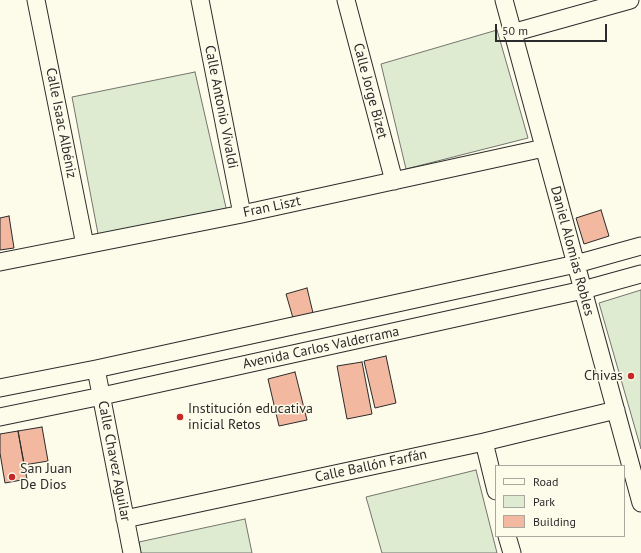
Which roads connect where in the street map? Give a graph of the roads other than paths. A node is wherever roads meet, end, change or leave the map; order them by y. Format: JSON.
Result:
{"nodes":[{"id":1,"x":36,"y":0,"type":"edge"},
{"id":2,"x":200,"y":0,"type":"edge"},
{"id":3,"x":346,"y":0,"type":"edge"},
{"id":4,"x":504,"y":0,"type":"edge"},
{"id":5,"x":630,"y":0,"type":"edge"},
{"id":6,"x":512,"y":33,"type":"junction"},
{"id":7,"x":544,"y":148,"type":"junction"},
{"id":8,"x":394,"y":181,"type":"junction"},
{"id":9,"x":242,"y":214,"type":"junction"},
{"id":10,"x":85,"y":245,"type":"junction"},
{"id":11,"x":641,"y":246,"type":"edge"},
{"id":12,"x":0,"y":262,"type":"edge"},
{"id":13,"x":576,"y":264,"type":"junction"},
{"id":14,"x":641,"y":274,"type":"edge"},
{"id":15,"x":583,"y":290,"type":"junction"},
{"id":16,"x":96,"y":369,"type":"junction"},
{"id":17,"x":0,"y":388,"type":"edge"},
{"id":18,"x":102,"y":396,"type":"junction"},
{"id":19,"x":616,"y":410,"type":"junction"},
{"id":20,"x":0,"y":417,"type":"edge"},
{"id":21,"x":484,"y":442,"type":"junction"},
{"id":22,"x":495,"y":486,"type":"edge"},
{"id":23,"x":641,"y":502,"type":"edge"},
{"id":24,"x":125,"y":519,"type":"junction"},
{"id":25,"x":507,"y":537,"type":"edge"},
{"id":26,"x":132,"y":553,"type":"edge"},
{"id":27,"x":512,"y":553,"type":"edge"}],
"edges":[{"from":1,"to":10,"type":"street","name":"Calle Isaac Albéniz"},
{"from":2,"to":9,"type":"street","name":"Calle Antonio Vivaldi"},
{"from":3,"to":8,"type":"street","name":"Calle Jorge Bizet"},
{"from":4,"to":6,"type":"street","name":"Daniel Alomias Robles"},
{"from":5,"to":6,"type":"street"},
{"from":6,"to":7,"type":"street","name":"Daniel Alomias Robles"},
{"from":7,"to":8,"type":"street","name":"Fran Liszt"},
{"from":7,"to":13,"type":"street","name":"Daniel Alomias Robles"},
{"from":8,"to":9,"type":"street","name":"Fran Liszt"},
{"from":9,"to":10,"type":"street","name":"Fran Liszt"},
{"from":10,"to":12,"type":"street","name":"Fran Liszt"},
{"from":11,"to":13,"type":"street","name":"Avenida Carlos Valderrama"},
{"from":13,"to":15,"type":"street","name":"Daniel Alomias Robles"},
{"from":13,"to":16,"type":"street","name":"Avenida Carlos Valderrama"},
{"from":14,"to":15,"type":"street","name":"Avenida Carlos Valderrama"},
{"from":15,"to":18,"type":"street","name":"Avenida Carlos Valderrama"},
{"from":15,"to":19,"type":"street","name":"Daniel Alomias Robles"},
{"from":16,"to":17,"type":"street","name":"Avenida Carlos Valderrama"},
{"from":16,"to":18,"type":"street","name":"Calle Chavez Aguilar"},
{"from":18,"to":20,"type":"street","name":"Avenida Carlos Valderrama"},
{"from":18,"to":24,"type":"street","name":"Calle Chavez Aguilar"},
{"from":19,"to":21,"type":"street","name":"Calle Ballón Farfán"},
{"from":19,"to":23,"type":"street","name":"Daniel Alomias Robles"},
{"from":21,"to":22,"type":"street"},
{"from":21,"to":24,"type":"street","name":"Calle Ballón Farfán"},
{"from":24,"to":26,"type":"street","name":"Calle Chavez Aguilar"},
{"from":25,"to":27,"type":"street"}]}
